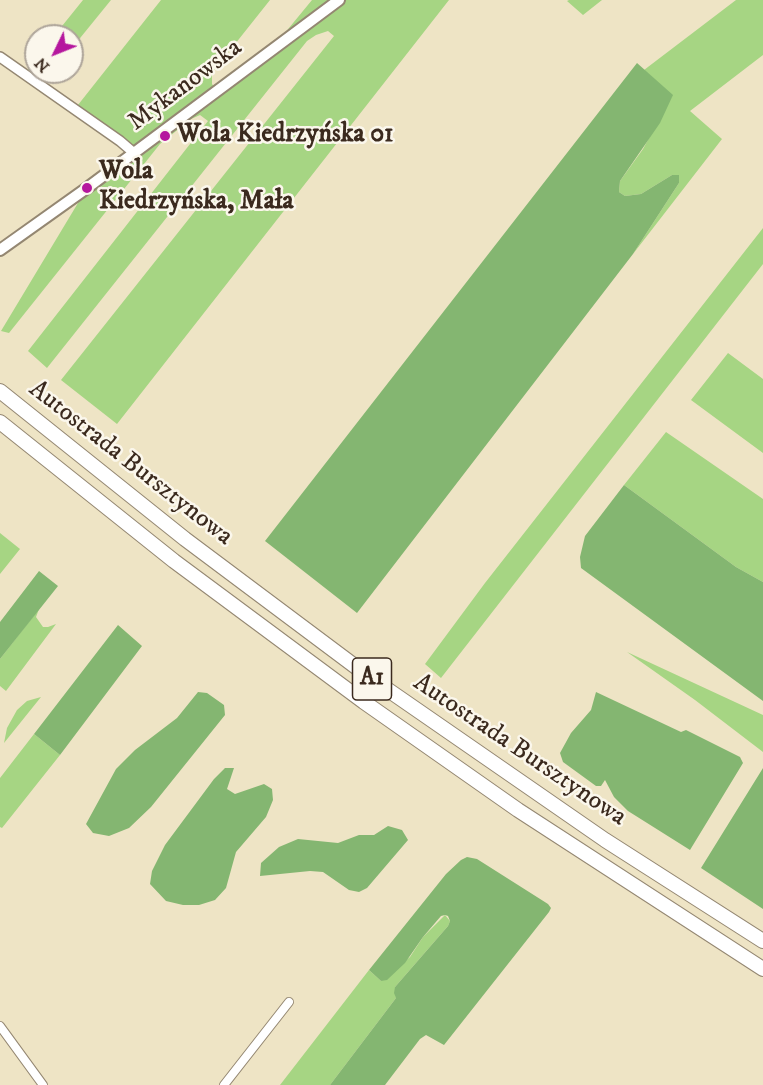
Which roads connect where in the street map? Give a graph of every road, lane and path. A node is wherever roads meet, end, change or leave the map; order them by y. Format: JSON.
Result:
{"nodes":[{"id":1,"x":339,"y":0,"type":"edge"},
{"id":2,"x":0,"y":57,"type":"edge"},
{"id":3,"x":134,"y":153,"type":"junction"},
{"id":4,"x":0,"y":250,"type":"edge"},
{"id":5,"x":0,"y":392,"type":"edge"},
{"id":6,"x":0,"y":423,"type":"edge"},
{"id":7,"x":763,"y":941,"type":"edge"},
{"id":8,"x":763,"y":969,"type":"edge"},
{"id":9,"x":289,"y":1002,"type":"dead end"},
{"id":10,"x":0,"y":1026,"type":"edge"},
{"id":11,"x":43,"y":1085,"type":"edge"},
{"id":12,"x":224,"y":1085,"type":"edge"}],
"edges":[{"from":1,"to":3,"type":"main road","name":"Mykanowska"},
{"from":2,"to":3,"type":"street"},
{"from":3,"to":4,"type":"main road","name":"Mykanowska"},
{"from":5,"to":7,"type":"highway","name":"Autostrada Bursztynowa","number":"A1"},
{"from":6,"to":8,"type":"highway","name":"Autostrada Bursztynowa","number":"A1"},
{"from":9,"to":12,"type":"street"},
{"from":10,"to":11,"type":"street"}]}
